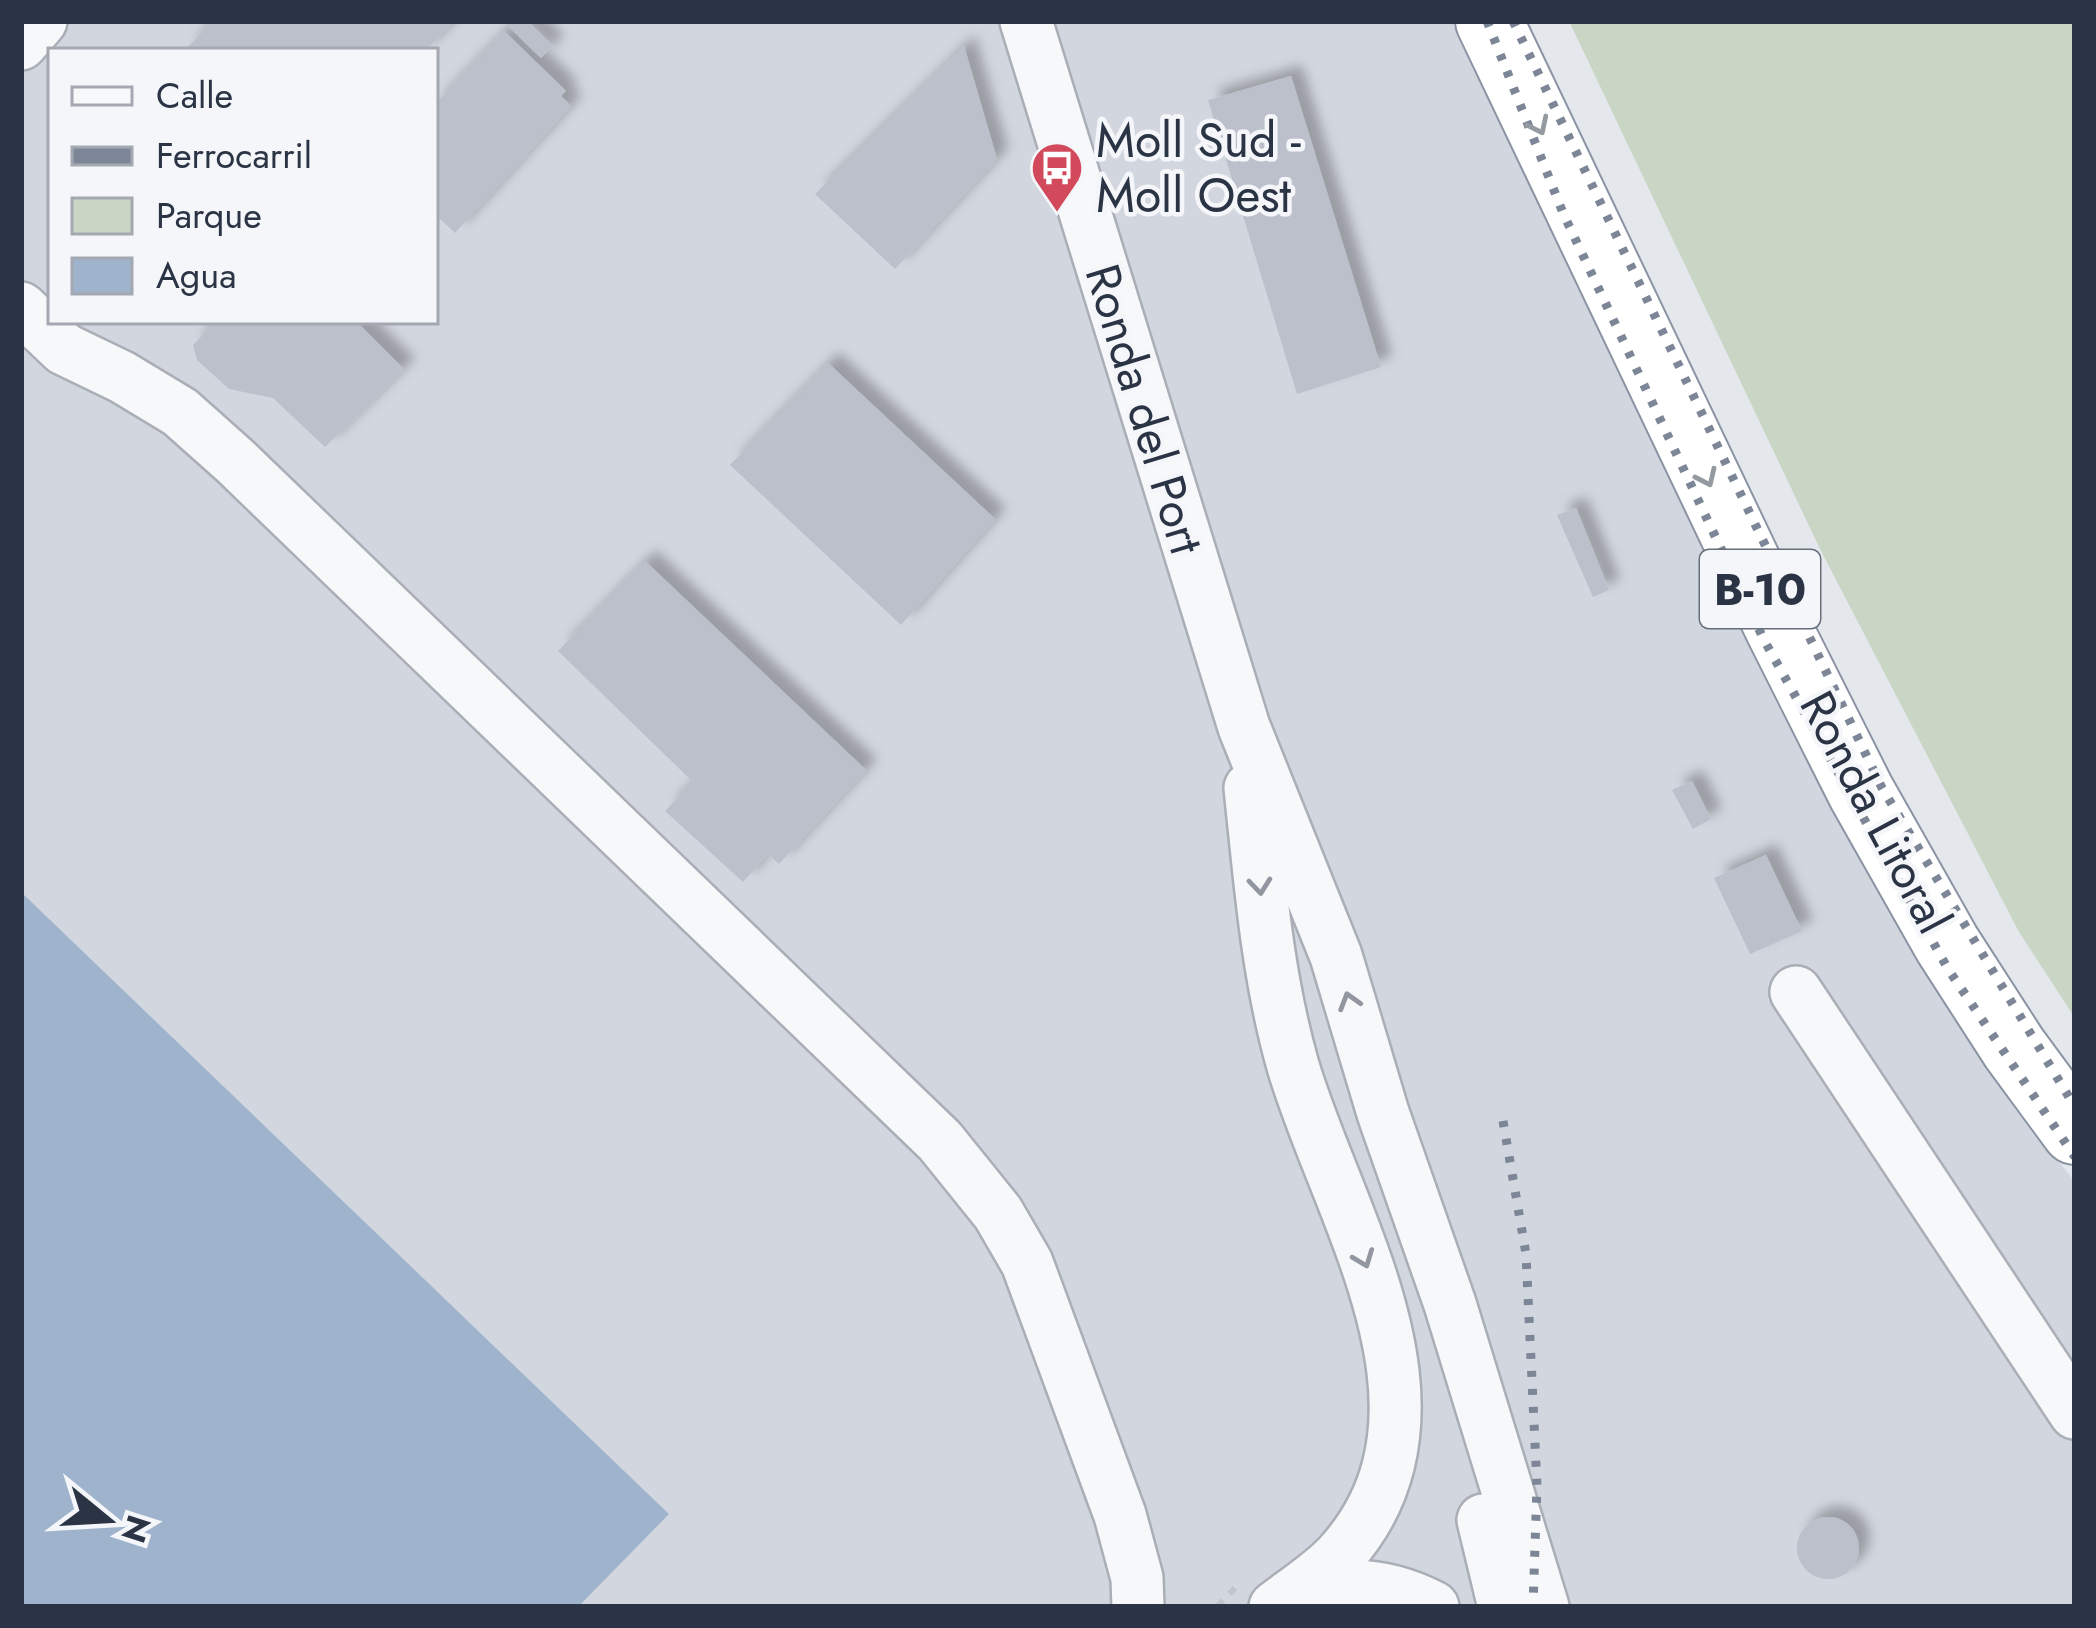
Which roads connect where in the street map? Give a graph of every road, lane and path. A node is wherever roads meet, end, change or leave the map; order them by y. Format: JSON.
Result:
{"nodes":[{"id":1,"x":41,"y":21,"type":"edge"},
{"id":2,"x":1026,"y":21,"type":"edge"},
{"id":3,"x":1489,"y":21,"type":"edge"},
{"id":4,"x":1536,"y":21,"type":"edge"},
{"id":5,"x":21,"y":44,"type":"edge"},
{"id":6,"x":21,"y":308,"type":"edge"},
{"id":7,"x":43,"y":347,"type":"edge"},
{"id":8,"x":1244,"y":728,"type":"junction"},
{"id":9,"x":1796,"y":992,"type":"dead end"},
{"id":10,"x":2075,"y":1061,"type":"edge"},
{"id":11,"x":1383,"y":1113,"type":"junction"},
{"id":12,"x":2075,"y":1131,"type":"edge"},
{"id":13,"x":2075,"y":1413,"type":"edge"},
{"id":14,"x":1266,"y":1597,"type":"edge"},
{"id":15,"x":1138,"y":1607,"type":"edge"},
{"id":16,"x":1217,"y":1607,"type":"edge"},
{"id":17,"x":1432,"y":1607,"type":"edge"},
{"id":18,"x":1504,"y":1607,"type":"edge"},
{"id":19,"x":1543,"y":1607,"type":"edge"}],
"edges":[{"from":1,"to":5,"type":"street"},
{"from":2,"to":8,"type":"street","name":"Ronda del Port"},
{"from":3,"to":12,"type":"highway","name":"Ronda Litoral","number":"B-10","one_way":true},
{"from":4,"to":10,"type":"highway","name":"Ronda Litoral","number":"B-10"},
{"from":6,"to":7,"type":"street"},
{"from":7,"to":15,"type":"street"},
{"from":11,"to":8,"type":"street","one_way":true},
{"from":8,"to":14,"type":"street","one_way":true},
{"from":9,"to":13,"type":"street"},
{"from":11,"to":18,"type":"street"},
{"from":11,"to":19,"type":"street"},
{"from":14,"to":16,"type":"path"},
{"from":14,"to":17,"type":"street"}]}
